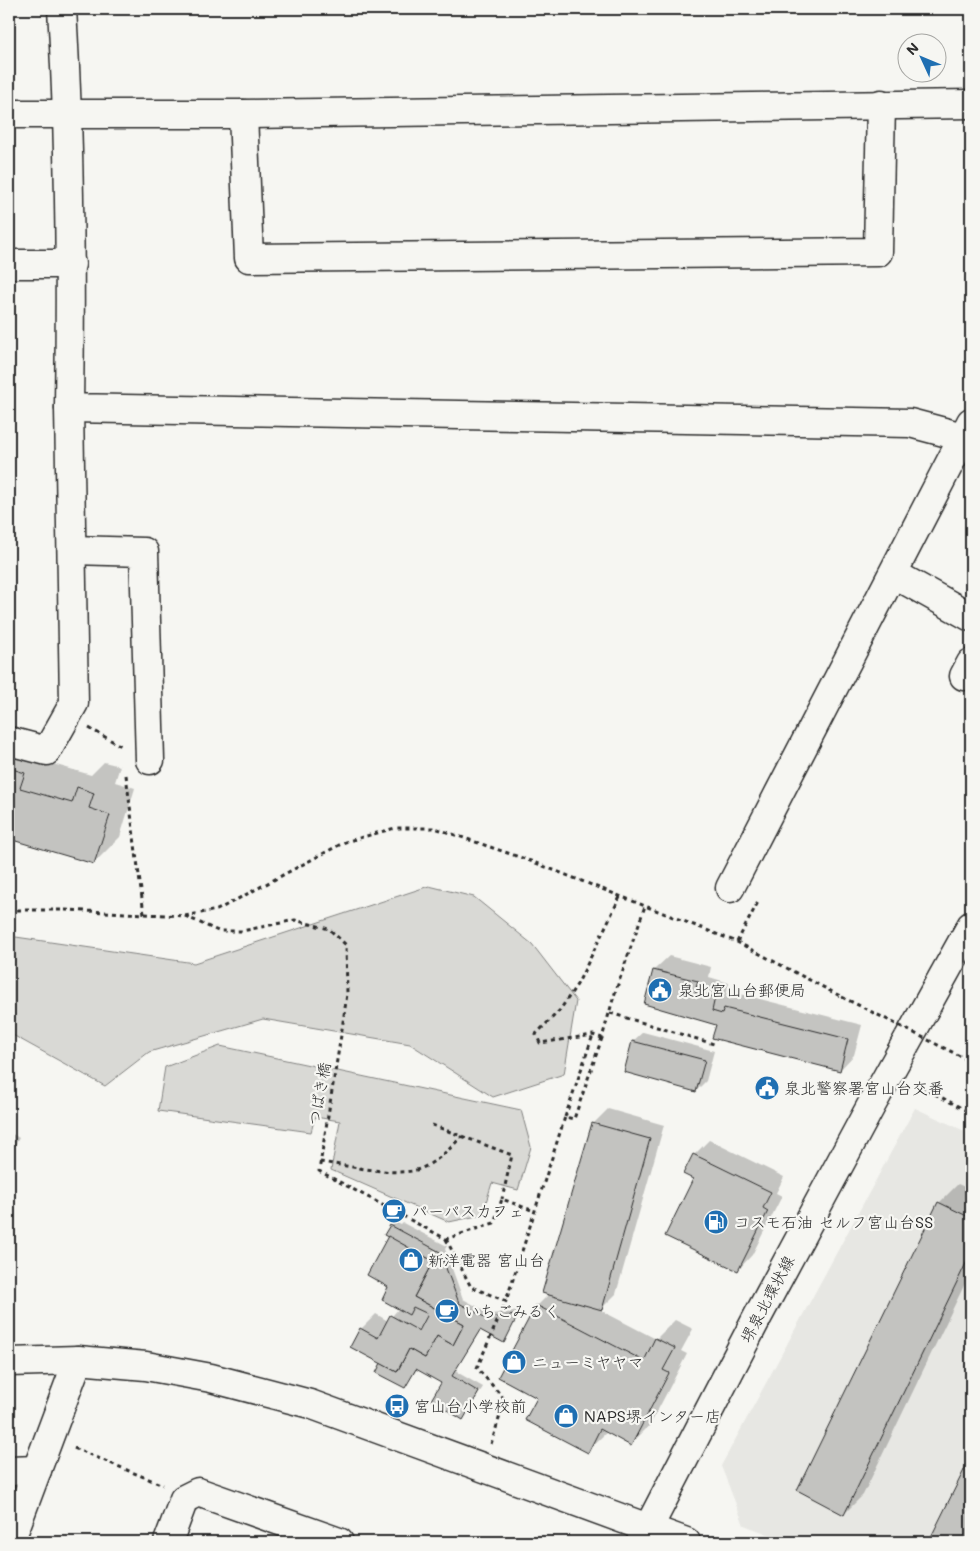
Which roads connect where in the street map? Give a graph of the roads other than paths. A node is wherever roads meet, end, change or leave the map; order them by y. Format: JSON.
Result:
{"nodes":[{"id":1,"x":62,"y":9,"type":"edge"},
{"id":2,"x":881,"y":104,"type":"junction"},
{"id":3,"x":971,"y":104,"type":"edge"},
{"id":4,"x":9,"y":114,"type":"edge"},
{"id":5,"x":243,"y":114,"type":"junction"},
{"id":6,"x":69,"y":115,"type":"junction"},
{"id":7,"x":9,"y":264,"type":"edge"},
{"id":8,"x":71,"y":264,"type":"junction"},
{"id":9,"x":69,"y":408,"type":"junction"},
{"id":10,"x":969,"y":433,"type":"edge"},
{"id":11,"x":72,"y":550,"type":"junction"},
{"id":12,"x":894,"y":574,"type":"junction"},
{"id":13,"x":971,"y":617,"type":"edge"},
{"id":14,"x":9,"y":741,"type":"edge"},
{"id":15,"x":150,"y":760,"type":"dead end"},
{"id":16,"x":730,"y":888,"type":"dead end"},
{"id":17,"x":971,"y":926,"type":"edge"},
{"id":18,"x":78,"y":1360,"type":"junction"},
{"id":19,"x":9,"y":1362,"type":"edge"},
{"id":20,"x":37,"y":1470,"type":"junction"},
{"id":21,"x":9,"y":1471,"type":"edge"},
{"id":22,"x":644,"y":1535,"type":"edge"},
{"id":23,"x":10,"y":1542,"type":"edge"},
{"id":24,"x":168,"y":1542,"type":"edge"},
{"id":25,"x":337,"y":1542,"type":"edge"},
{"id":26,"x":686,"y":1542,"type":"edge"}],
"edges":[{"from":1,"to":6,"type":"street"},
{"from":2,"to":3,"type":"street"},
{"from":2,"to":5,"type":"street"},
{"from":2,"to":5,"type":"street"},
{"from":4,"to":6,"type":"street"},
{"from":5,"to":6,"type":"street"},
{"from":6,"to":8,"type":"street"},
{"from":7,"to":8,"type":"street"},
{"from":8,"to":9,"type":"street"},
{"from":9,"to":10,"type":"street"},
{"from":9,"to":11,"type":"street"},
{"from":10,"to":12,"type":"street"},
{"from":11,"to":14,"type":"street"},
{"from":11,"to":15,"type":"street"},
{"from":12,"to":13,"type":"street"},
{"from":12,"to":16,"type":"street"},
{"from":17,"to":22,"type":"street","name":"堺泉北環状線"},
{"from":18,"to":19,"type":"street"},
{"from":18,"to":20,"type":"street"},
{"from":18,"to":22,"type":"street"},
{"from":20,"to":21,"type":"street"},
{"from":20,"to":23,"type":"street"},
{"from":22,"to":26,"type":"street"},
{"from":24,"to":25,"type":"street"}]}
